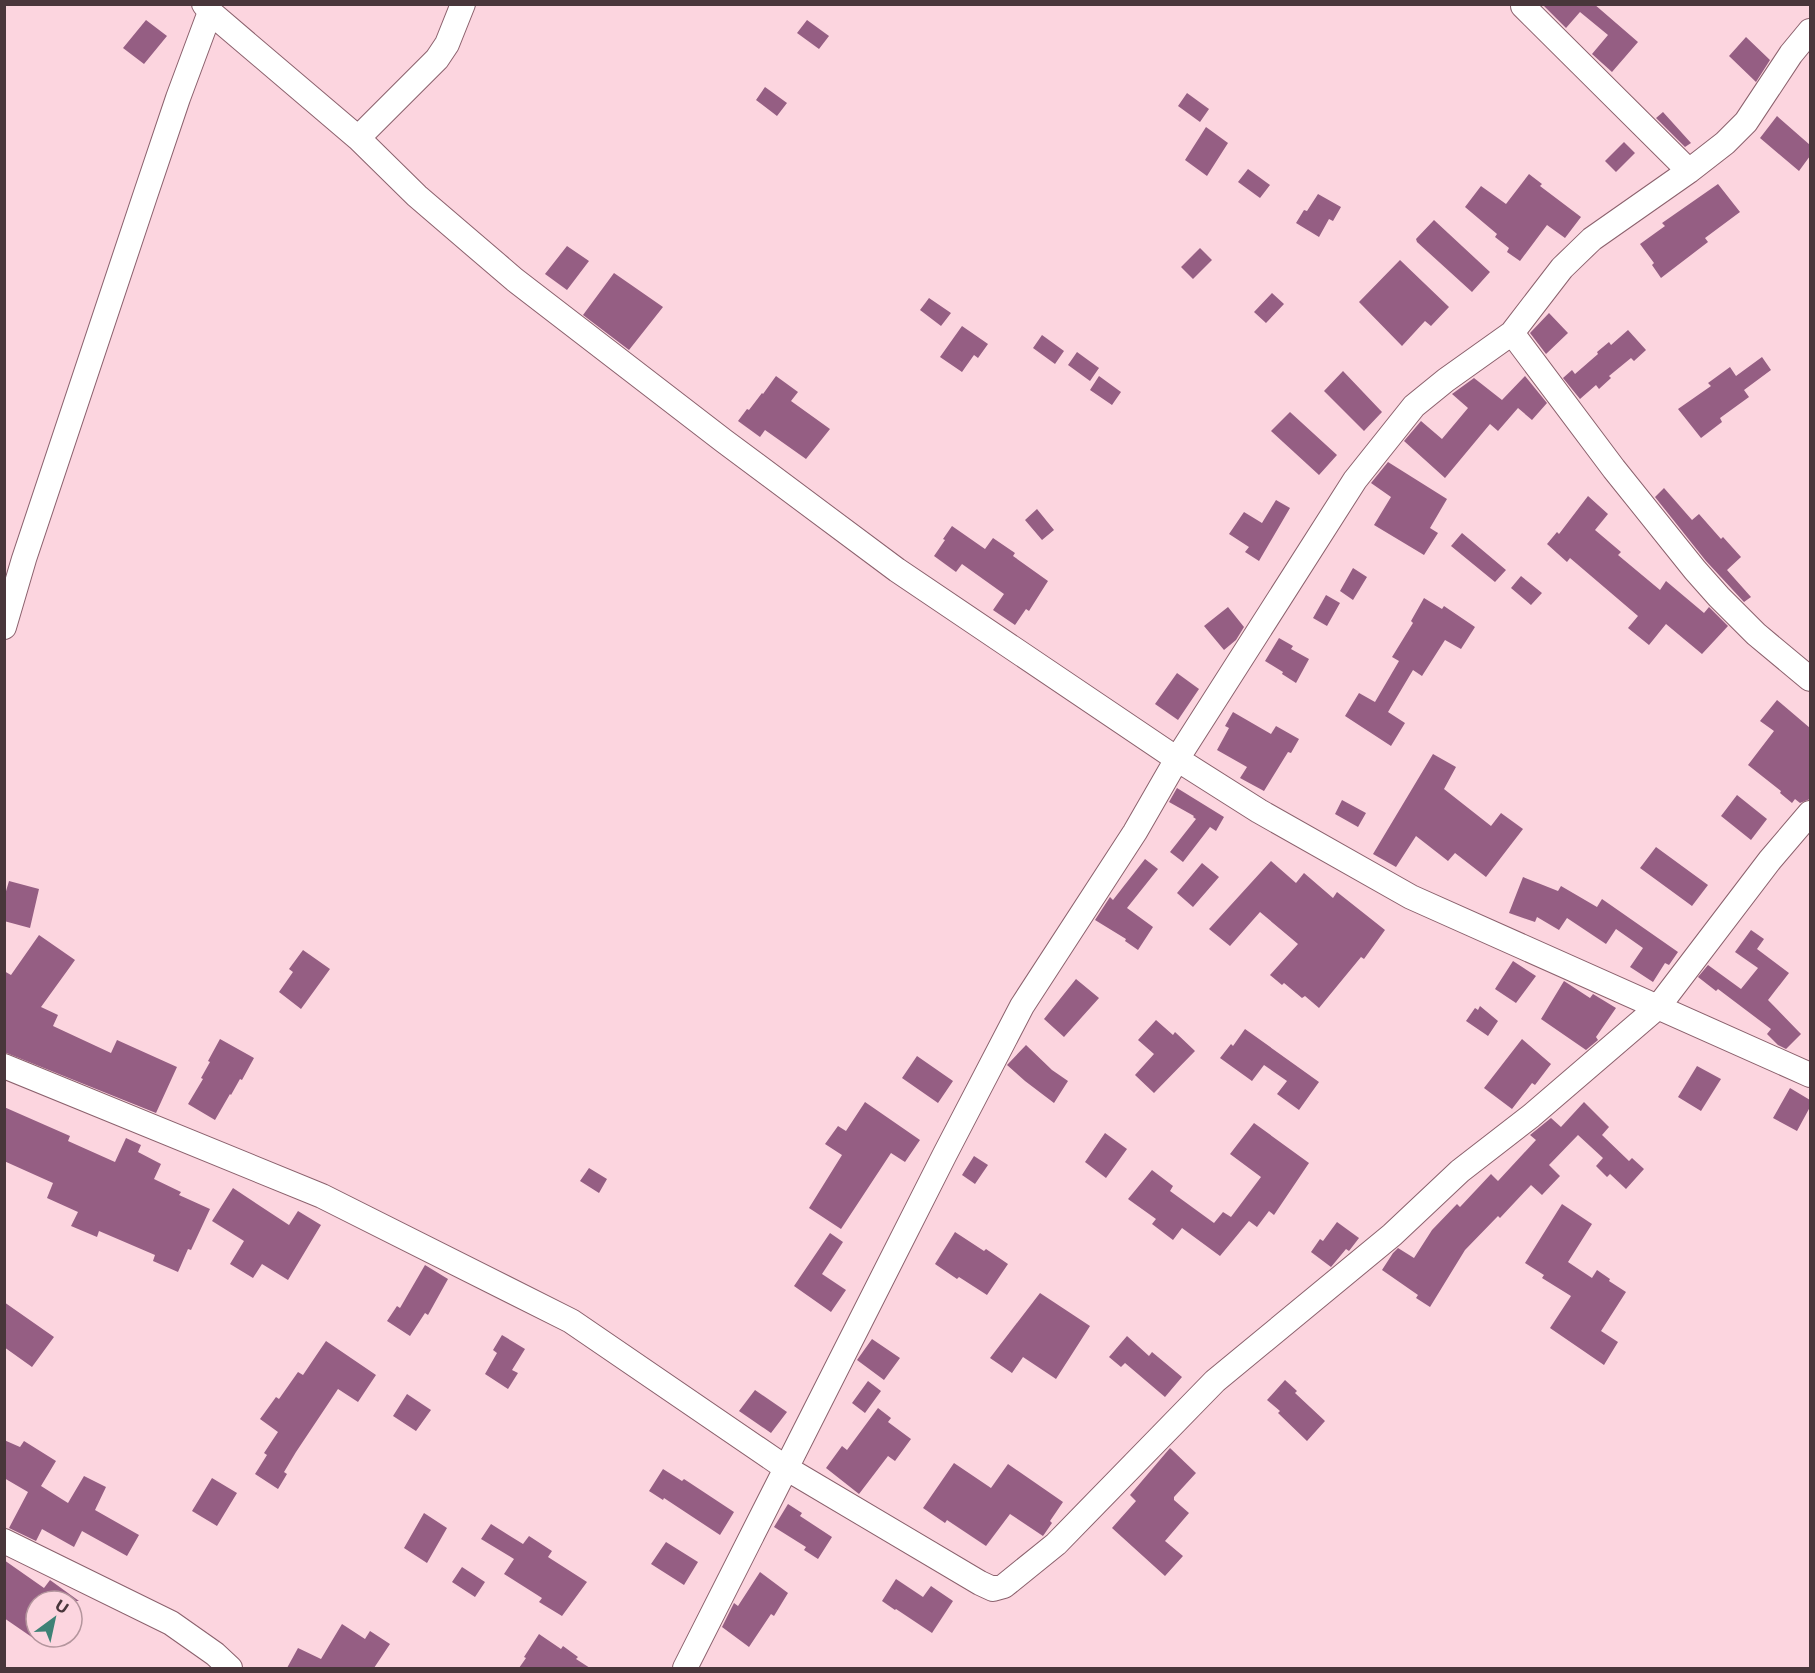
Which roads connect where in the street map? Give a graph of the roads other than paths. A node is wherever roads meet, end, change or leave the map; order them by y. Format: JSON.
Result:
{"nodes":[{"id":1,"x":463,"y":4,"type":"edge"},
{"id":2,"x":1523,"y":6,"type":"dead end"},
{"id":3,"x":207,"y":8,"type":"edge"},
{"id":4,"x":1810,"y":31,"type":"edge"},
{"id":5,"x":358,"y":138,"type":"junction"},
{"id":6,"x":1689,"y":171,"type":"junction"},
{"id":7,"x":1512,"y":333,"type":"junction"},
{"id":8,"x":4,"y":627,"type":"edge"},
{"id":9,"x":1810,"y":679,"type":"edge"},
{"id":10,"x":1177,"y":759,"type":"junction"},
{"id":11,"x":1810,"y":813,"type":"edge"},
{"id":12,"x":1658,"y":1007,"type":"junction"},
{"id":13,"x":4,"y":1066,"type":"edge"},
{"id":14,"x":1810,"y":1075,"type":"edge"},
{"id":15,"x":786,"y":1468,"type":"junction"},
{"id":16,"x":4,"y":1541,"type":"edge"},
{"id":17,"x":230,"y":1668,"type":"edge"},
{"id":18,"x":685,"y":1668,"type":"edge"}],
"edges":[{"from":1,"to":5,"type":"street"},
{"from":2,"to":6,"type":"street"},
{"from":3,"to":5,"type":"street"},
{"from":3,"to":8,"type":"street"},
{"from":4,"to":6,"type":"street"},
{"from":5,"to":10,"type":"street"},
{"from":6,"to":7,"type":"street"},
{"from":7,"to":9,"type":"street"},
{"from":7,"to":10,"type":"street"},
{"from":10,"to":12,"type":"street"},
{"from":10,"to":15,"type":"street"},
{"from":11,"to":12,"type":"street"},
{"from":12,"to":14,"type":"street"},
{"from":12,"to":15,"type":"street"},
{"from":13,"to":15,"type":"street"},
{"from":15,"to":18,"type":"street"},
{"from":16,"to":17,"type":"street"}]}
